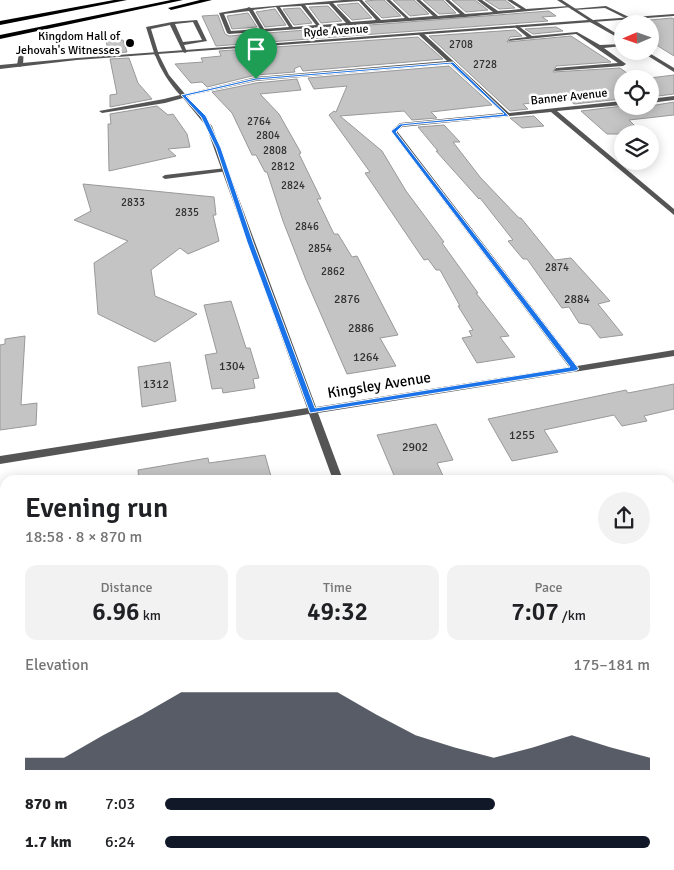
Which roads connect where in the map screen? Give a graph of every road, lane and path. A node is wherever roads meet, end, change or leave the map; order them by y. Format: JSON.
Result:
{"nodes":[{"id":1,"x":124,"y":0,"type":"edge"},
{"id":2,"x":180,"y":0,"type":"edge"},
{"id":3,"x":209,"y":0,"type":"edge"},
{"id":4,"x":360,"y":0,"type":"edge"},
{"id":5,"x":388,"y":0,"type":"edge"},
{"id":6,"x":418,"y":0,"type":"edge"},
{"id":7,"x":446,"y":0,"type":"edge"},
{"id":8,"x":479,"y":0,"type":"edge"},
{"id":9,"x":509,"y":0,"type":"edge"},
{"id":10,"x":559,"y":0,"type":"edge"},
{"id":11,"x":330,"y":2,"type":"junction"},
{"id":12,"x":302,"y":4,"type":"junction"},
{"id":13,"x":277,"y":6,"type":"junction"},
{"id":14,"x":249,"y":8,"type":"junction"},
{"id":15,"x":571,"y":8,"type":"junction"},
{"id":16,"x":526,"y":11,"type":"junction"},
{"id":17,"x":498,"y":13,"type":"junction"},
{"id":18,"x":623,"y":15,"type":"edge"},
{"id":19,"x":674,"y":15,"type":"edge"},
{"id":20,"x":466,"y":16,"type":"junction"},
{"id":21,"x":659,"y":16,"type":"edge"},
{"id":22,"x":438,"y":18,"type":"junction"},
{"id":23,"x":409,"y":20,"type":"junction"},
{"id":24,"x":614,"y":20,"type":"edge"},
{"id":25,"x":592,"y":21,"type":"junction"},
{"id":26,"x":380,"y":22,"type":"junction"},
{"id":27,"x":172,"y":23,"type":"junction"},
{"id":28,"x":0,"y":24,"type":"edge"},
{"id":29,"x":350,"y":24,"type":"junction"},
{"id":30,"x":319,"y":26,"type":"junction"},
{"id":31,"x":517,"y":26,"type":"junction"},
{"id":32,"x":292,"y":28,"type":"junction"},
{"id":33,"x":34,"y":31,"type":"junction"},
{"id":34,"x":263,"y":31,"type":"junction"},
{"id":35,"x":421,"y":34,"type":"junction"},
{"id":36,"x":614,"y":34,"type":"edge"},
{"id":37,"x":0,"y":37,"type":"edge"},
{"id":38,"x":531,"y":38,"type":"junction"},
{"id":39,"x":510,"y":40,"type":"dead end"},
{"id":40,"x":182,"y":44,"type":"junction"},
{"id":41,"x":614,"y":46,"type":"edge"},
{"id":42,"x":599,"y":47,"type":"junction"},
{"id":43,"x":22,"y":48,"type":"dead end"},
{"id":44,"x":185,"y":52,"type":"junction"},
{"id":45,"x":157,"y":54,"type":"junction"},
{"id":46,"x":657,"y":60,"type":"edge"},
{"id":47,"x":452,"y":62,"type":"junction"},
{"id":48,"x":20,"y":65,"type":"junction"},
{"id":49,"x":0,"y":67,"type":"edge"},
{"id":50,"x":556,"y":70,"type":"dead end"},
{"id":51,"x":674,"y":70,"type":"edge"},
{"id":52,"x":183,"y":95,"type":"junction"},
{"id":53,"x":674,"y":98,"type":"edge"},
{"id":54,"x":659,"y":100,"type":"edge"},
{"id":55,"x":614,"y":105,"type":"edge"},
{"id":56,"x":552,"y":110,"type":"junction"},
{"id":57,"x":102,"y":111,"type":"dead end"},
{"id":58,"x":508,"y":115,"type":"junction"},
{"id":59,"x":226,"y":170,"type":"junction"},
{"id":60,"x":165,"y":177,"type":"dead end"},
{"id":61,"x":674,"y":213,"type":"edge"},
{"id":62,"x":674,"y":353,"type":"edge"},
{"id":63,"x":575,"y":369,"type":"junction"},
{"id":64,"x":313,"y":411,"type":"junction"},
{"id":65,"x":0,"y":460,"type":"edge"},
{"id":66,"x":336,"y":475,"type":"edge"}],
"edges":[{"from":1,"to":28,"type":"highway"},
{"from":2,"to":33,"type":"highway"},
{"from":3,"to":33,"type":"highway"},
{"from":4,"to":11,"type":"street"},
{"from":4,"to":26,"type":"street"},
{"from":5,"to":23,"type":"street"},
{"from":6,"to":22,"type":"street"},
{"from":7,"to":20,"type":"street"},
{"from":8,"to":17,"type":"street"},
{"from":9,"to":16,"type":"street"},
{"from":10,"to":15,"type":"street"},
{"from":11,"to":12,"type":"street"},
{"from":11,"to":29,"type":"street"},
{"from":12,"to":13,"type":"street"},
{"from":12,"to":30,"type":"street"},
{"from":13,"to":14,"type":"street"},
{"from":13,"to":32,"type":"street"},
{"from":14,"to":34,"type":"street"},
{"from":14,"to":34,"type":"street"},
{"from":15,"to":16,"type":"street"},
{"from":15,"to":18,"type":"street"},
{"from":15,"to":25,"type":"street"},
{"from":16,"to":17,"type":"street"},
{"from":17,"to":20,"type":"street"},
{"from":19,"to":21,"type":"street","name":"Ryde Avenue"},
{"from":20,"to":22,"type":"street"},
{"from":22,"to":23,"type":"street"},
{"from":23,"to":26,"type":"street"},
{"from":24,"to":25,"type":"street","name":"Ryde Avenue"},
{"from":25,"to":31,"type":"street","name":"Ryde Avenue"},
{"from":25,"to":36,"type":"street"},
{"from":26,"to":29,"type":"street"},
{"from":27,"to":40,"type":"street"},
{"from":27,"to":40,"type":"street"},
{"from":27,"to":45,"type":"street"},
{"from":29,"to":30,"type":"street"},
{"from":30,"to":32,"type":"street"},
{"from":31,"to":35,"type":"street","name":"Ryde Avenue"},
{"from":31,"to":38,"type":"street"},
{"from":32,"to":34,"type":"street"},
{"from":33,"to":37,"type":"highway"},
{"from":35,"to":44,"type":"street","name":"Ryde Avenue"},
{"from":35,"to":47,"type":"street"},
{"from":38,"to":39,"type":"street"},
{"from":38,"to":42,"type":"street"},
{"from":40,"to":44,"type":"street"},
{"from":41,"to":42,"type":"street"},
{"from":42,"to":50,"type":"street"},
{"from":43,"to":48,"type":"street"},
{"from":44,"to":45,"type":"street","name":"Ryde Avenue"},
{"from":45,"to":48,"type":"street","name":"Ryde Avenue"},
{"from":45,"to":52,"type":"street"},
{"from":46,"to":51,"type":"street"},
{"from":47,"to":52,"type":"street"},
{"from":47,"to":58,"type":"street"},
{"from":48,"to":49,"type":"street","name":"Ryde Avenue"},
{"from":52,"to":57,"type":"street"},
{"from":52,"to":59,"type":"street"},
{"from":53,"to":54,"type":"street"},
{"from":55,"to":56,"type":"street","name":"Banner Avenue"},
{"from":56,"to":58,"type":"street","name":"Banner Avenue"},
{"from":56,"to":61,"type":"street"},
{"from":58,"to":63,"type":"street","name":"Banner Avenue"},
{"from":59,"to":60,"type":"street"},
{"from":59,"to":64,"type":"street"},
{"from":62,"to":63,"type":"street","name":"Kingsley Avenue"},
{"from":63,"to":64,"type":"street","name":"Kingsley Avenue"},
{"from":64,"to":65,"type":"street","name":"Kingsley Avenue"},
{"from":64,"to":66,"type":"street"}]}
